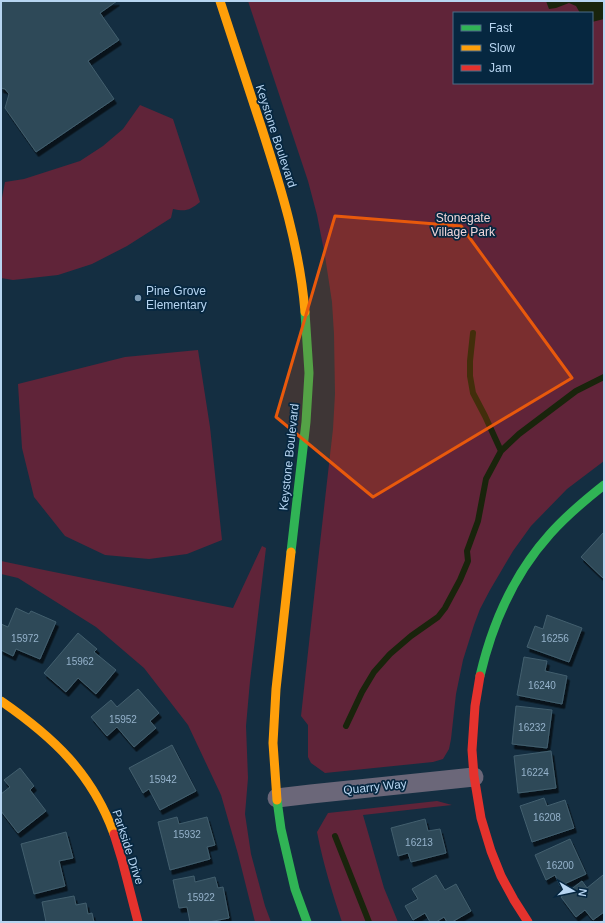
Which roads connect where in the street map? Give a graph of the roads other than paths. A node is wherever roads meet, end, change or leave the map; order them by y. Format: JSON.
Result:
{"nodes":[{"id":1,"x":220,"y":1,"type":"edge"},
{"id":2,"x":604,"y":485,"type":"edge"},
{"id":3,"x":1,"y":701,"type":"edge"},
{"id":4,"x":474,"y":777,"type":"junction"},
{"id":5,"x":277,"y":798,"type":"junction"},
{"id":6,"x":138,"y":922,"type":"edge"},
{"id":7,"x":307,"y":922,"type":"edge"},
{"id":8,"x":528,"y":922,"type":"edge"}],
"edges":[{"from":1,"to":5,"type":"street","name":"Keystone Boulevard"},
{"from":2,"to":4,"type":"street"},
{"from":3,"to":6,"type":"street","name":"Parkside Drive"},
{"from":4,"to":5,"type":"street","name":"Quarry Way"},
{"from":4,"to":8,"type":"street"},
{"from":5,"to":7,"type":"street","name":"Keystone Boulevard"}]}
